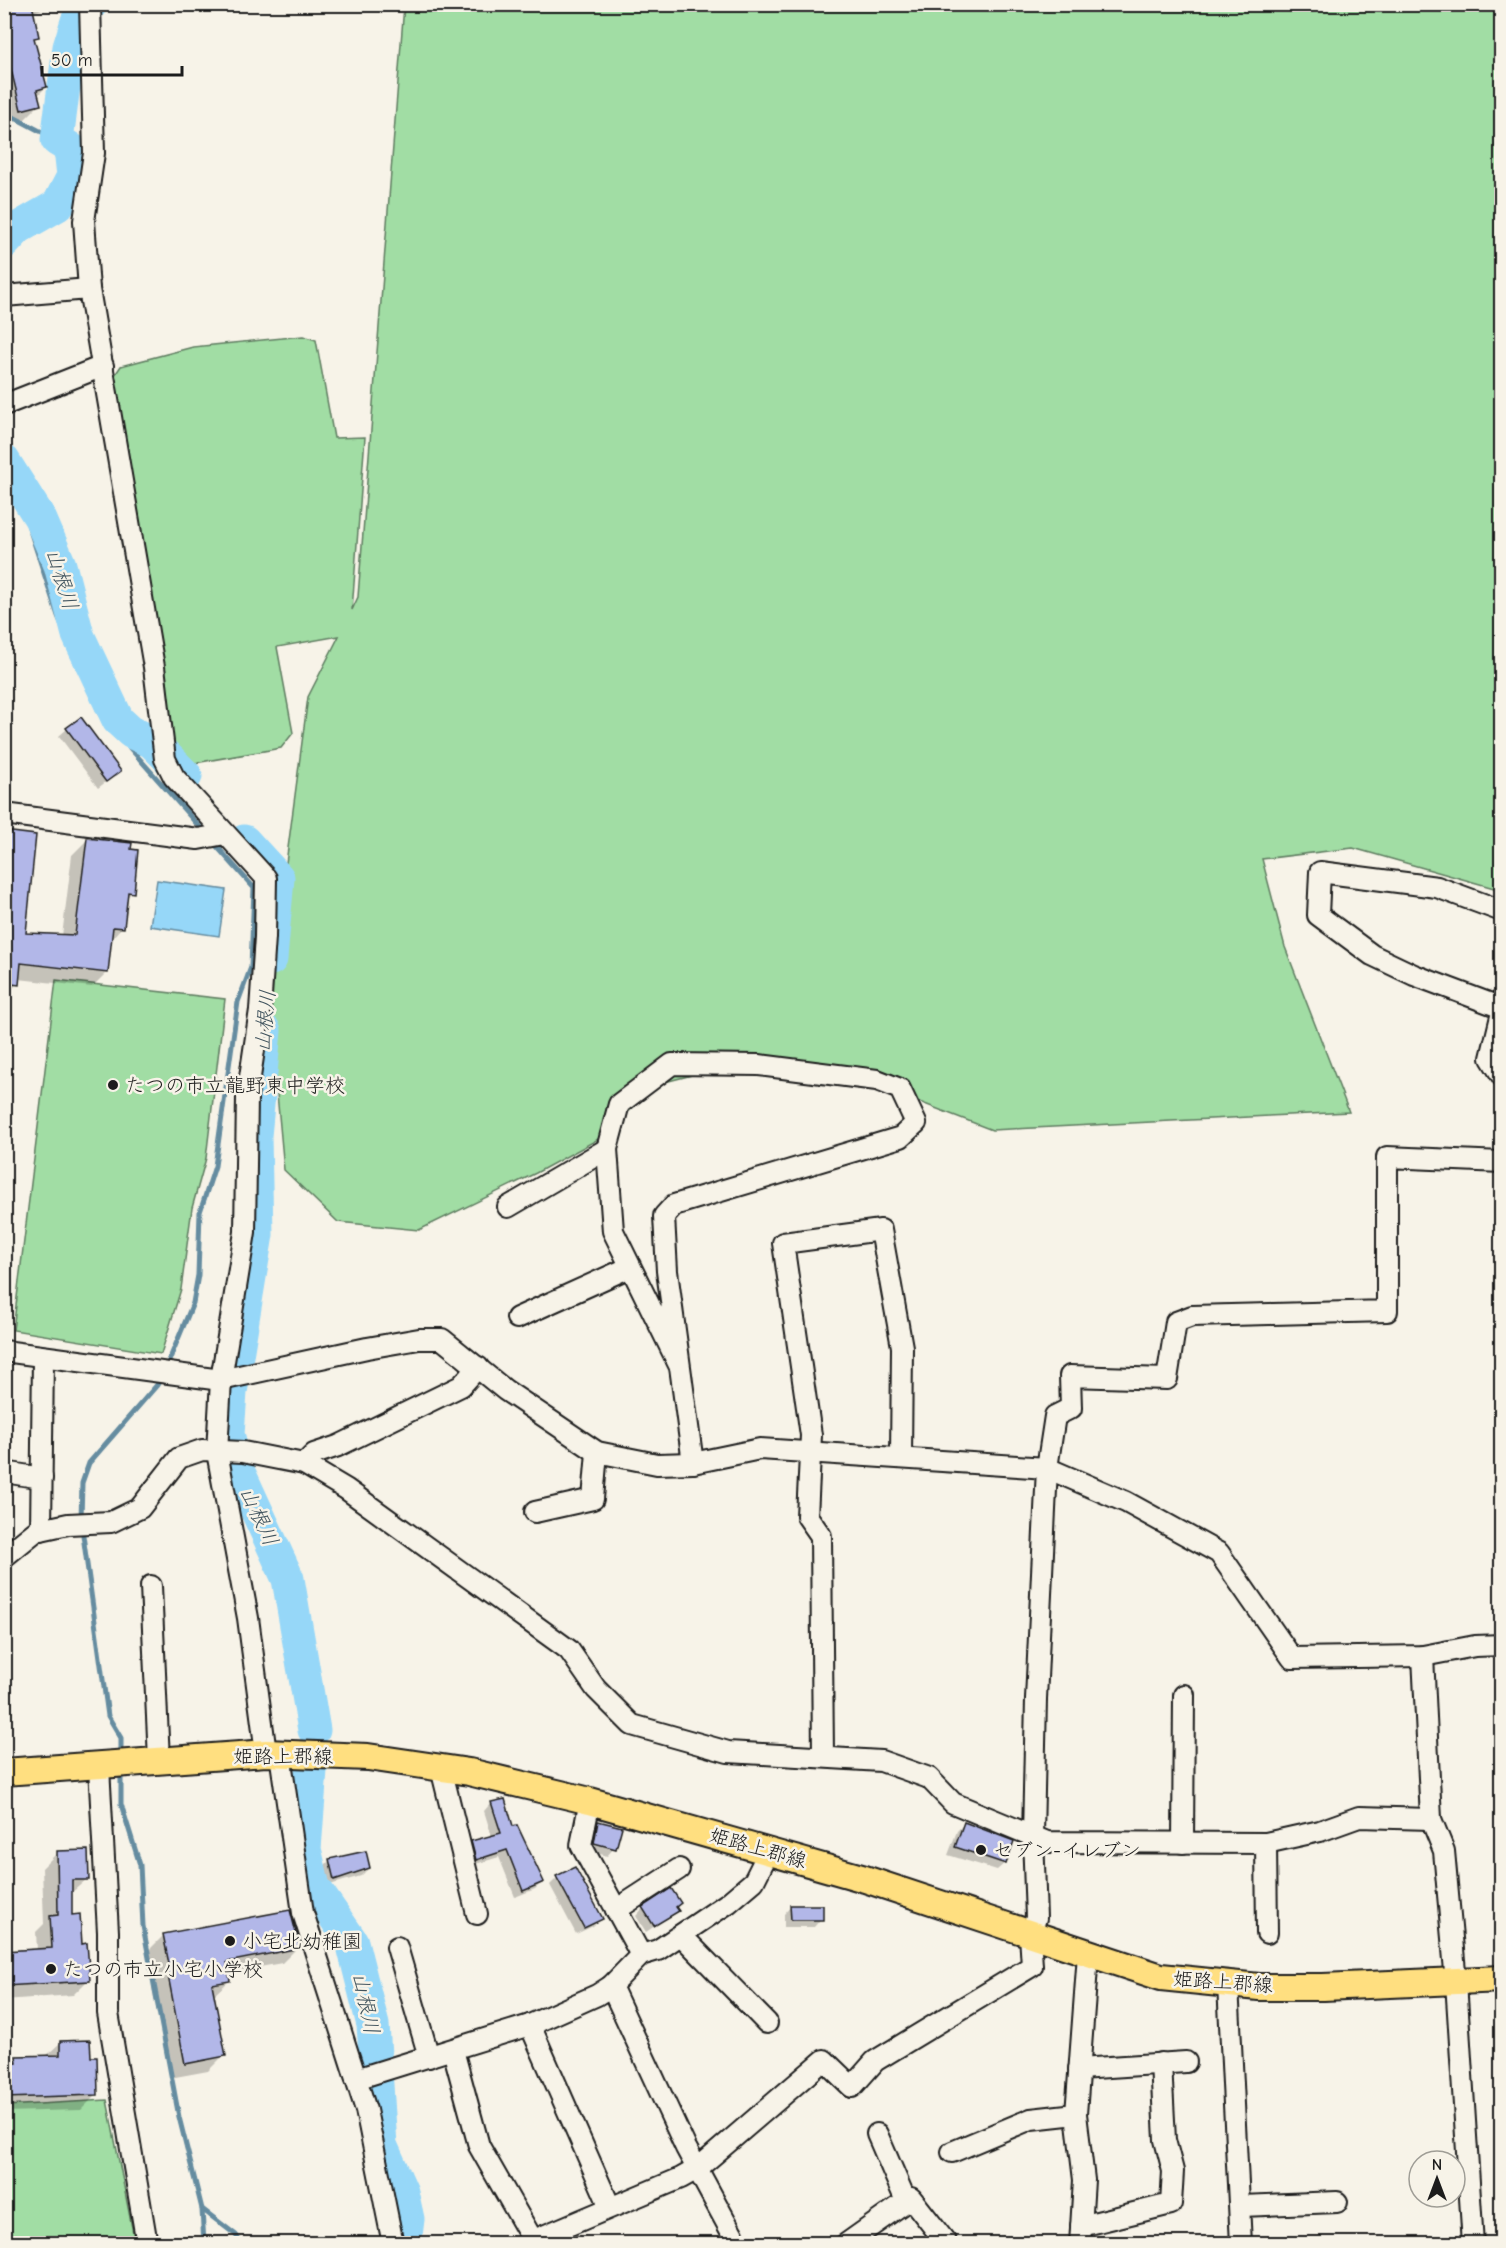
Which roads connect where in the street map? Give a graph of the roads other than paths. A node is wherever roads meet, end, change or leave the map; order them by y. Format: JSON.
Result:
{"nodes":[{"id":1,"x":90,"y":4,"type":"edge"},
{"id":2,"x":89,"y":289,"type":"junction"},
{"id":3,"x":4,"y":296,"type":"edge"},
{"id":4,"x":103,"y":366,"type":"junction"},
{"id":5,"x":4,"y":405,"type":"edge"},
{"id":6,"x":4,"y":814,"type":"edge"},
{"id":7,"x":225,"y":834,"type":"junction"},
{"id":8,"x":1502,"y":912,"type":"edge"},
{"id":9,"x":1502,"y":1010,"type":"edge"},
{"id":10,"x":1502,"y":1076,"type":"edge"},
{"id":11,"x":607,"y":1149,"type":"junction"},
{"id":12,"x":1499,"y":1159,"type":"edge"},
{"id":13,"x":508,"y":1207,"type":"dead end"},
{"id":14,"x":630,"y":1267,"type":"junction"},
{"id":15,"x":517,"y":1318,"type":"dead end"},
{"id":16,"x":4,"y":1352,"type":"edge"},
{"id":17,"x":43,"y":1357,"type":"junction"},
{"id":18,"x":679,"y":1365,"type":"junction"},
{"id":19,"x":478,"y":1367,"type":"junction"},
{"id":20,"x":221,"y":1380,"type":"junction"},
{"id":21,"x":229,"y":1452,"type":"junction"},
{"id":22,"x":597,"y":1452,"type":"junction"},
{"id":23,"x":812,"y":1452,"type":"junction"},
{"id":24,"x":901,"y":1457,"type":"junction"},
{"id":25,"x":693,"y":1463,"type":"junction"},
{"id":26,"x":304,"y":1464,"type":"junction"},
{"id":27,"x":1047,"y":1468,"type":"junction"},
{"id":28,"x":4,"y":1472,"type":"edge"},
{"id":29,"x":42,"y":1478,"type":"junction"},
{"id":30,"x":535,"y":1512,"type":"dead end"},
{"id":31,"x":41,"y":1530,"type":"junction"},
{"id":32,"x":4,"y":1557,"type":"edge"},
{"id":33,"x":151,"y":1586,"type":"dead end"},
{"id":34,"x":1502,"y":1645,"type":"edge"},
{"id":35,"x":1423,"y":1656,"type":"junction"},
{"id":36,"x":1184,"y":1695,"type":"dead end"},
{"id":37,"x":274,"y":1754,"type":"junction"},
{"id":38,"x":823,"y":1756,"type":"junction"},
{"id":39,"x":154,"y":1760,"type":"junction"},
{"id":40,"x":106,"y":1766,"type":"junction"},
{"id":41,"x":441,"y":1768,"type":"junction"},
{"id":42,"x":4,"y":1772,"type":"edge"},
{"id":43,"x":590,"y":1801,"type":"junction"},
{"id":44,"x":1431,"y":1819,"type":"junction"},
{"id":45,"x":1033,"y":1836,"type":"junction"},
{"id":46,"x":1183,"y":1843,"type":"junction"},
{"id":47,"x":1266,"y":1843,"type":"junction"},
{"id":48,"x":769,"y":1851,"type":"junction"},
{"id":49,"x":679,"y":1869,"type":"dead end"},
{"id":50,"x":616,"y":1910,"type":"junction"},
{"id":51,"x":477,"y":1914,"type":"dead end"},
{"id":52,"x":1268,"y":1933,"type":"dead end"},
{"id":53,"x":681,"y":1935,"type":"junction"},
{"id":54,"x":1030,"y":1935,"type":"junction"},
{"id":55,"x":397,"y":1947,"type":"dead end"},
{"id":56,"x":1088,"y":1954,"type":"junction"},
{"id":57,"x":641,"y":1955,"type":"junction"},
{"id":58,"x":1502,"y":1979,"type":"edge"},
{"id":59,"x":1456,"y":1982,"type":"junction"},
{"id":60,"x":1228,"y":1984,"type":"junction"},
{"id":61,"x":611,"y":1986,"type":"junction"},
{"id":62,"x":767,"y":2023,"type":"dead end"},
{"id":63,"x":530,"y":2025,"type":"junction"},
{"id":64,"x":453,"y":2050,"type":"junction"},
{"id":65,"x":429,"y":2057,"type":"junction"},
{"id":66,"x":1186,"y":2061,"type":"dead end"},
{"id":67,"x":1161,"y":2063,"type":"junction"},
{"id":68,"x":1079,"y":2069,"type":"junction"},
{"id":69,"x":356,"y":2079,"type":"junction"},
{"id":70,"x":1076,"y":2114,"type":"junction"},
{"id":71,"x":877,"y":2134,"type":"dead end"},
{"id":72,"x":951,"y":2152,"type":"dead end"},
{"id":73,"x":697,"y":2169,"type":"junction"},
{"id":74,"x":906,"y":2201,"type":"junction"},
{"id":75,"x":1337,"y":2202,"type":"dead end"},
{"id":76,"x":1241,"y":2206,"type":"junction"},
{"id":77,"x":610,"y":2207,"type":"junction"},
{"id":78,"x":1081,"y":2235,"type":"edge"},
{"id":79,"x":534,"y":2242,"type":"edge"},
{"id":80,"x":147,"y":2244,"type":"edge"},
{"id":81,"x":393,"y":2244,"type":"edge"},
{"id":82,"x":738,"y":2244,"type":"edge"},
{"id":83,"x":846,"y":2244,"type":"edge"},
{"id":84,"x":947,"y":2244,"type":"edge"},
{"id":85,"x":1241,"y":2244,"type":"edge"},
{"id":86,"x":1473,"y":2244,"type":"edge"}],
"edges":[{"from":1,"to":2,"type":"street"},
{"from":2,"to":3,"type":"street"},
{"from":2,"to":4,"type":"street"},
{"from":4,"to":5,"type":"street"},
{"from":4,"to":7,"type":"street"},
{"from":6,"to":7,"type":"street"},
{"from":7,"to":20,"type":"street"},
{"from":8,"to":9,"type":"street"},
{"from":9,"to":10,"type":"street"},
{"from":11,"to":13,"type":"street"},
{"from":11,"to":14,"type":"street"},
{"from":11,"to":18,"type":"street"},
{"from":12,"to":27,"type":"street"},
{"from":14,"to":15,"type":"street"},
{"from":14,"to":18,"type":"street"},
{"from":16,"to":17,"type":"street"},
{"from":17,"to":20,"type":"street"},
{"from":17,"to":29,"type":"street"},
{"from":18,"to":25,"type":"street"},
{"from":19,"to":20,"type":"street"},
{"from":19,"to":22,"type":"street"},
{"from":19,"to":26,"type":"street"},
{"from":20,"to":21,"type":"street"},
{"from":21,"to":26,"type":"street"},
{"from":21,"to":31,"type":"street"},
{"from":21,"to":37,"type":"street"},
{"from":22,"to":25,"type":"street"},
{"from":22,"to":30,"type":"street"},
{"from":23,"to":24,"type":"street"},
{"from":23,"to":24,"type":"street"},
{"from":23,"to":25,"type":"street"},
{"from":23,"to":38,"type":"street"},
{"from":24,"to":27,"type":"street"},
{"from":26,"to":38,"type":"street"},
{"from":27,"to":35,"type":"street"},
{"from":27,"to":45,"type":"street"},
{"from":28,"to":29,"type":"street"},
{"from":29,"to":31,"type":"street"},
{"from":31,"to":32,"type":"street"},
{"from":33,"to":39,"type":"street"},
{"from":34,"to":35,"type":"street"},
{"from":35,"to":44,"type":"street"},
{"from":36,"to":46,"type":"street"},
{"from":37,"to":39,"type":"main road","name":"姫路上郡線"},
{"from":37,"to":41,"type":"main road","name":"姫路上郡線"},
{"from":37,"to":69,"type":"street"},
{"from":38,"to":45,"type":"street"},
{"from":39,"to":40,"type":"main road","name":"姫路上郡線"},
{"from":40,"to":42,"type":"main road","name":"姫路上郡線"},
{"from":40,"to":80,"type":"street"},
{"from":41,"to":43,"type":"main road","name":"姫路上郡線"},
{"from":41,"to":51,"type":"street"},
{"from":43,"to":48,"type":"main road","name":"姫路上郡線"},
{"from":43,"to":50,"type":"street"},
{"from":44,"to":47,"type":"street"},
{"from":44,"to":59,"type":"street"},
{"from":45,"to":46,"type":"street"},
{"from":45,"to":54,"type":"street"},
{"from":46,"to":47,"type":"street"},
{"from":47,"to":52,"type":"street"},
{"from":48,"to":53,"type":"street"},
{"from":48,"to":54,"type":"main road","name":"姫路上郡線"},
{"from":49,"to":50,"type":"street"},
{"from":50,"to":57,"type":"street"},
{"from":53,"to":57,"type":"street"},
{"from":53,"to":62,"type":"street"},
{"from":54,"to":56,"type":"main road","name":"姫路上郡線"},
{"from":54,"to":73,"type":"street"},
{"from":55,"to":65,"type":"street"},
{"from":56,"to":60,"type":"main road","name":"姫路上郡線"},
{"from":56,"to":68,"type":"street"},
{"from":57,"to":61,"type":"street"},
{"from":58,"to":59,"type":"main road","name":"姫路上郡線"},
{"from":59,"to":60,"type":"main road","name":"姫路上郡線"},
{"from":59,"to":86,"type":"street"},
{"from":60,"to":76,"type":"street"},
{"from":61,"to":63,"type":"street"},
{"from":61,"to":73,"type":"street"},
{"from":63,"to":64,"type":"street"},
{"from":63,"to":77,"type":"street"},
{"from":64,"to":65,"type":"street"},
{"from":64,"to":79,"type":"street"},
{"from":65,"to":69,"type":"street"},
{"from":66,"to":67,"type":"street"},
{"from":67,"to":68,"type":"street"},
{"from":67,"to":78,"type":"street"},
{"from":68,"to":70,"type":"street"},
{"from":69,"to":81,"type":"street"},
{"from":70,"to":72,"type":"street"},
{"from":70,"to":78,"type":"street"},
{"from":71,"to":74,"type":"street"},
{"from":73,"to":77,"type":"street"},
{"from":73,"to":82,"type":"street"},
{"from":74,"to":83,"type":"street"},
{"from":74,"to":84,"type":"street"},
{"from":75,"to":76,"type":"street"},
{"from":76,"to":85,"type":"street"},
{"from":77,"to":79,"type":"street"}]}
